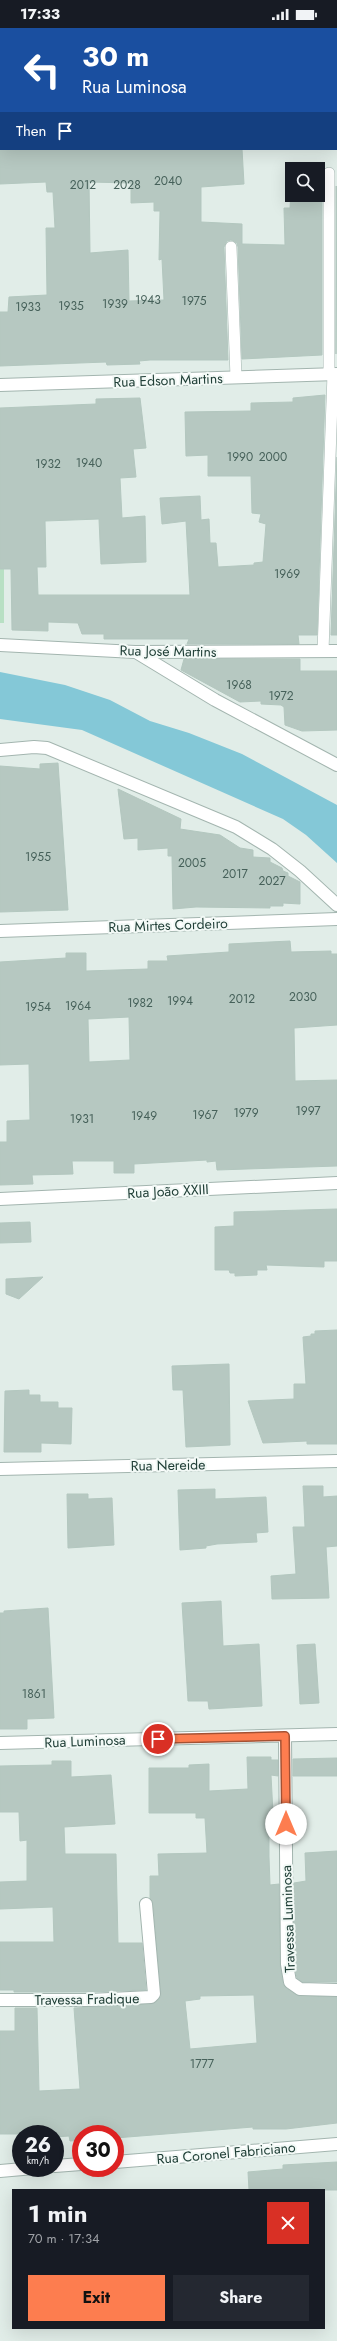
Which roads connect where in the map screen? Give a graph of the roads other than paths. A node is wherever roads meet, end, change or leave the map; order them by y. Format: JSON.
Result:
{"nodes":[{"id":1,"x":329,"y":173,"type":"dead end"},
{"id":2,"x":231,"y":247,"type":"dead end"},
{"id":3,"x":333,"y":374,"type":"edge"},
{"id":4,"x":236,"y":377,"type":"junction"},
{"id":5,"x":0,"y":385,"type":"edge"},
{"id":6,"x":0,"y":645,"type":"edge"},
{"id":7,"x":323,"y":651,"type":"junction"},
{"id":8,"x":337,"y":651,"type":"edge"},
{"id":9,"x":135,"y":652,"type":"junction"},
{"id":10,"x":0,"y":750,"type":"edge"},
{"id":11,"x":337,"y":765,"type":"edge"},
{"id":12,"x":337,"y":905,"type":"edge"},
{"id":13,"x":337,"y":920,"type":"edge"},
{"id":14,"x":0,"y":931,"type":"edge"},
{"id":15,"x":337,"y":1183,"type":"edge"},
{"id":16,"x":0,"y":1199,"type":"edge"},
{"id":17,"x":337,"y":1461,"type":"edge"},
{"id":18,"x":0,"y":1469,"type":"edge"},
{"id":19,"x":337,"y":1734,"type":"edge"},
{"id":20,"x":285,"y":1736,"type":"junction"},
{"id":21,"x":0,"y":1743,"type":"edge"},
{"id":22,"x":146,"y":1904,"type":"dead end"},
{"id":23,"x":337,"y":1990,"type":"edge"},
{"id":24,"x":0,"y":2000,"type":"edge"},
{"id":25,"x":337,"y":2144,"type":"edge"},
{"id":26,"x":124,"y":2161,"type":"edge"},
{"id":27,"x":12,"y":2170,"type":"edge"},
{"id":28,"x":0,"y":2171,"type":"edge"}],
"edges":[{"from":1,"to":3,"type":"lane"},
{"from":2,"to":4,"type":"lane"},
{"from":3,"to":4,"type":"street","name":"Rua Edson Martins"},
{"from":3,"to":7,"type":"lane"},
{"from":4,"to":5,"type":"street","name":"Rua Edson Martins"},
{"from":6,"to":9,"type":"street","name":"Rua José Martins"},
{"from":7,"to":8,"type":"street","name":"Rua José Martins"},
{"from":7,"to":9,"type":"street","name":"Rua José Martins"},
{"from":9,"to":11,"type":"street"},
{"from":10,"to":12,"type":"street"},
{"from":13,"to":14,"type":"street","name":"Rua Mirtes Cordeiro"},
{"from":15,"to":16,"type":"street","name":"Rua João XXIII"},
{"from":17,"to":18,"type":"street","name":"Rua Nereide"},
{"from":19,"to":20,"type":"street","name":"Rua Luminosa"},
{"from":20,"to":21,"type":"street","name":"Rua Luminosa"},
{"from":20,"to":23,"type":"street","name":"Travessa Luminosa"},
{"from":22,"to":24,"type":"street","name":"Travessa Fradique"},
{"from":25,"to":26,"type":"street","name":"Rua Coronel Fabriciano"},
{"from":27,"to":28,"type":"street"}]}
